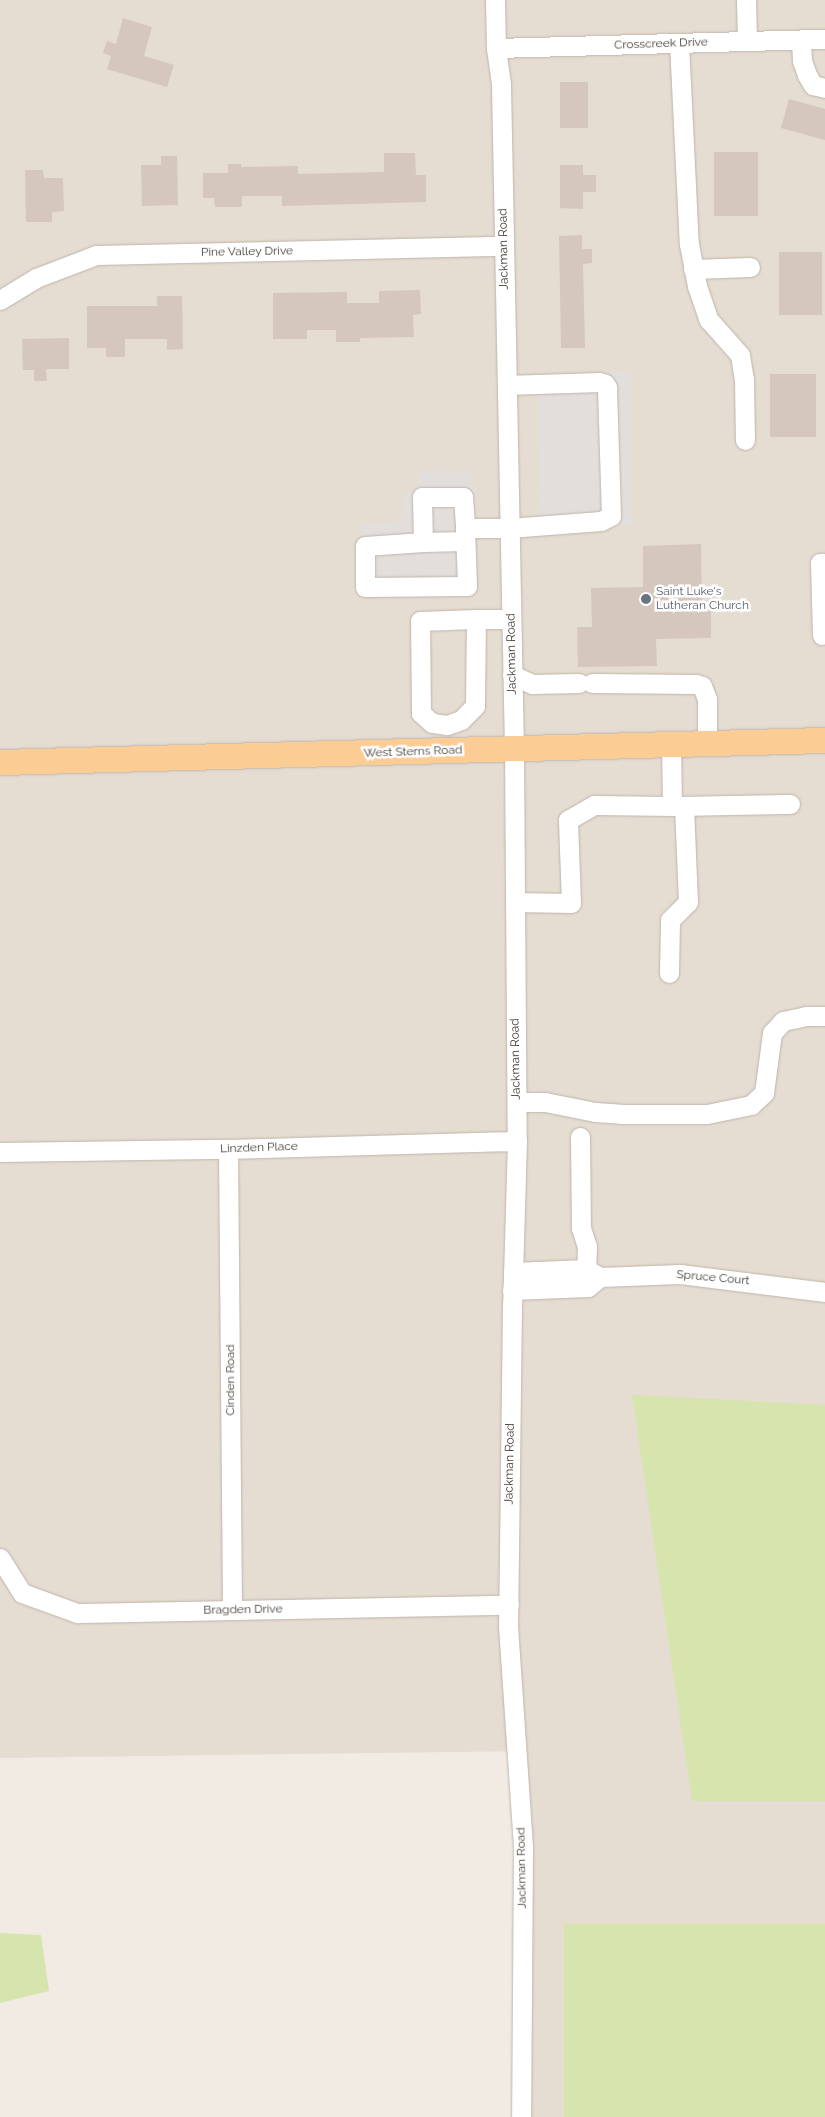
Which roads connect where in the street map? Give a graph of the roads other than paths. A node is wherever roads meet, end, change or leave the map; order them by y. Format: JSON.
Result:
{"nodes":[{"id":1,"x":495,"y":0,"type":"edge"},
{"id":2,"x":746,"y":0,"type":"edge"},
{"id":3,"x":825,"y":39,"type":"edge"},
{"id":4,"x":747,"y":41,"type":"junction"},
{"id":5,"x":802,"y":41,"type":"junction"},
{"id":6,"x":679,"y":43,"type":"junction"},
{"id":7,"x":496,"y":48,"type":"junction"},
{"id":8,"x":825,"y":88,"type":"edge"},
{"id":9,"x":504,"y":246,"type":"junction"},
{"id":10,"x":750,"y":267,"type":"dead end"},
{"id":11,"x":694,"y":269,"type":"junction"},
{"id":12,"x":0,"y":300,"type":"edge"},
{"id":13,"x":506,"y":384,"type":"junction"},
{"id":14,"x":745,"y":440,"type":"dead end"},
{"id":15,"x":509,"y":528,"type":"junction"},
{"id":16,"x":465,"y":535,"type":"junction"},
{"id":17,"x":423,"y":542,"type":"junction"},
{"id":18,"x":825,"y":563,"type":"edge"},
{"id":19,"x":511,"y":618,"type":"junction"},
{"id":20,"x":476,"y":619,"type":"junction"},
{"id":21,"x":822,"y":635,"type":"dead end"},
{"id":22,"x":512,"y":675,"type":"junction"},
{"id":23,"x":825,"y":740,"type":"edge"},
{"id":24,"x":708,"y":744,"type":"junction"},
{"id":25,"x":671,"y":745,"type":"junction"},
{"id":26,"x":514,"y":749,"type":"junction"},
{"id":27,"x":0,"y":762,"type":"edge"},
{"id":28,"x":790,"y":804,"type":"dead end"},
{"id":29,"x":678,"y":806,"type":"junction"},
{"id":30,"x":515,"y":902,"type":"junction"},
{"id":31,"x":669,"y":973,"type":"dead end"},
{"id":32,"x":825,"y":1016,"type":"edge"},
{"id":33,"x":517,"y":1102,"type":"junction"},
{"id":34,"x":580,"y":1137,"type":"dead end"},
{"id":35,"x":517,"y":1141,"type":"junction"},
{"id":36,"x":228,"y":1149,"type":"junction"},
{"id":37,"x":0,"y":1152,"type":"edge"},
{"id":38,"x":513,"y":1272,"type":"junction"},
{"id":39,"x":593,"y":1273,"type":"junction"},
{"id":40,"x":512,"y":1290,"type":"junction"},
{"id":41,"x":825,"y":1292,"type":"edge"},
{"id":42,"x":0,"y":1558,"type":"edge"},
{"id":43,"x":508,"y":1605,"type":"junction"},
{"id":44,"x":232,"y":1610,"type":"junction"},
{"id":45,"x":521,"y":2117,"type":"edge"}],
"edges":[{"from":1,"to":7,"type":"street","name":"Jackman Road"},
{"from":2,"to":4,"type":"street"},
{"from":3,"to":5,"type":"street","name":"Crosscreek Drive"},
{"from":4,"to":5,"type":"street","name":"Crosscreek Drive"},
{"from":4,"to":6,"type":"street","name":"Crosscreek Drive"},
{"from":5,"to":8,"type":"street"},
{"from":6,"to":7,"type":"street","name":"Crosscreek Drive"},
{"from":6,"to":11,"type":"street"},
{"from":7,"to":9,"type":"street","name":"Jackman Road"},
{"from":9,"to":12,"type":"street","name":"Pine Valley Drive"},
{"from":9,"to":13,"type":"street","name":"Jackman Road"},
{"from":10,"to":11,"type":"street"},
{"from":11,"to":14,"type":"street"},
{"from":13,"to":15,"type":"street","name":"Jackman Road"},
{"from":13,"to":15,"type":"street"},
{"from":15,"to":16,"type":"street"},
{"from":15,"to":19,"type":"street","name":"Jackman Road"},
{"from":16,"to":17,"type":"street"},
{"from":16,"to":17,"type":"street"},
{"from":16,"to":17,"type":"street"},
{"from":18,"to":21,"type":"street"},
{"from":19,"to":20,"type":"street"},
{"from":19,"to":22,"type":"street","name":"Jackman Road"},
{"from":20,"to":20,"type":"street"},
{"from":22,"to":24,"type":"street"},
{"from":22,"to":26,"type":"street","name":"Jackman Road"},
{"from":23,"to":24,"type":"main road","name":"West Sterns Road"},
{"from":24,"to":25,"type":"main road","name":"West Sterns Road"},
{"from":25,"to":26,"type":"main road","name":"West Sterns Road"},
{"from":25,"to":29,"type":"street"},
{"from":26,"to":27,"type":"main road","name":"West Sterns Road"},
{"from":26,"to":30,"type":"street","name":"Jackman Road"},
{"from":28,"to":29,"type":"street"},
{"from":29,"to":30,"type":"street"},
{"from":29,"to":31,"type":"street"},
{"from":30,"to":33,"type":"street","name":"Jackman Road"},
{"from":32,"to":33,"type":"street"},
{"from":33,"to":35,"type":"street","name":"Jackman Road"},
{"from":34,"to":39,"type":"street"},
{"from":35,"to":36,"type":"street","name":"Linzden Place"},
{"from":35,"to":38,"type":"street","name":"Jackman Road"},
{"from":36,"to":37,"type":"street","name":"Linzden Place"},
{"from":36,"to":44,"type":"street","name":"Cinden Road"},
{"from":38,"to":39,"type":"street","name":"Spruce Court"},
{"from":38,"to":40,"type":"street","name":"Jackman Road"},
{"from":39,"to":40,"type":"street","name":"Spruce Court"},
{"from":39,"to":41,"type":"street","name":"Spruce Court"},
{"from":40,"to":43,"type":"street","name":"Jackman Road"},
{"from":42,"to":44,"type":"street","name":"Bragden Drive"},
{"from":43,"to":44,"type":"street","name":"Bragden Drive"},
{"from":43,"to":45,"type":"street","name":"Jackman Road"}]}
